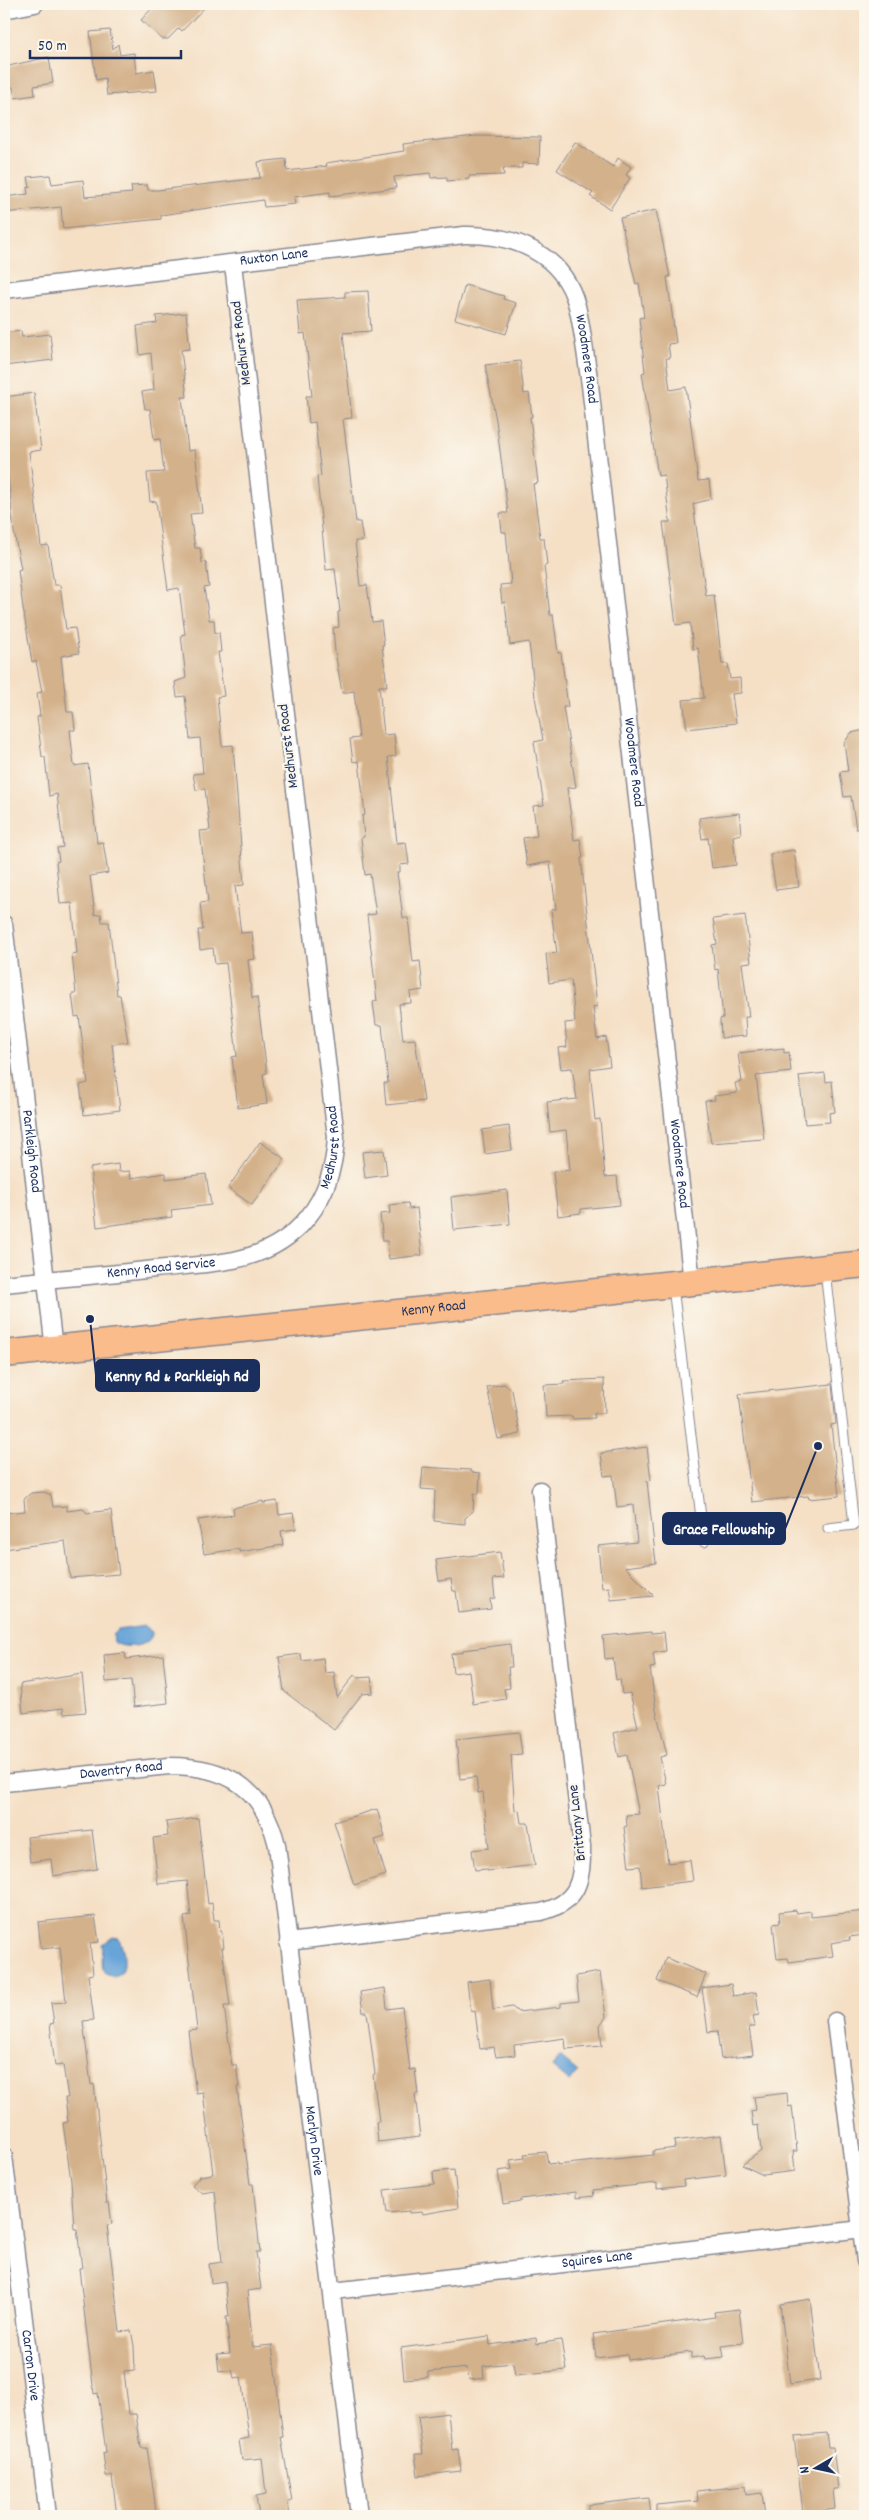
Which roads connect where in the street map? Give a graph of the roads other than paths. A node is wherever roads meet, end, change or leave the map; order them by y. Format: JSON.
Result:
{"nodes":[{"id":1,"x":35,"y":4,"type":"edge"},
{"id":2,"x":4,"y":10,"type":"edge"},
{"id":3,"x":542,"y":254,"type":"joint"},
{"id":4,"x":233,"y":264,"type":"junction"},
{"id":5,"x":4,"y":290,"type":"edge"},
{"id":6,"x":4,"y":924,"type":"edge"},
{"id":7,"x":307,"y":1221,"type":"joint"},
{"id":8,"x":865,"y":1264,"type":"edge"},
{"id":9,"x":825,"y":1268,"type":"junction"},
{"id":10,"x":46,"y":1280,"type":"junction"},
{"id":11,"x":682,"y":1283,"type":"junction"},
{"id":12,"x":4,"y":1284,"type":"edge"},
{"id":13,"x":54,"y":1348,"type":"junction"},
{"id":14,"x":4,"y":1354,"type":"edge"},
{"id":15,"x":540,"y":1490,"type":"dead end"},
{"id":16,"x":828,"y":1528,"type":"dead end"},
{"id":17,"x":704,"y":1542,"type":"dead end"},
{"id":18,"x":234,"y":1781,"type":"joint"},
{"id":19,"x":4,"y":1783,"type":"edge"},
{"id":20,"x":288,"y":1942,"type":"junction"},
{"id":21,"x":835,"y":2022,"type":"dead end"},
{"id":22,"x":4,"y":2156,"type":"edge"},
{"id":23,"x":862,"y":2229,"type":"junction"},
{"id":24,"x":865,"y":2261,"type":"edge"},
{"id":25,"x":333,"y":2291,"type":"junction"},
{"id":26,"x":48,"y":2516,"type":"edge"},
{"id":27,"x":359,"y":2516,"type":"edge"}],
"edges":[{"from":1,"to":2,"type":"street"},
{"from":3,"to":4,"type":"street","name":"Ruxton Lane"},
{"from":3,"to":11,"type":"street","name":"Woodmere Road"},
{"from":4,"to":5,"type":"street","name":"Ruxton Lane"},
{"from":4,"to":7,"type":"street","name":"Medhurst Road"},
{"from":6,"to":10,"type":"street","name":"Parkleigh Road"},
{"from":7,"to":10,"type":"street","name":"Kenny Road Service"},
{"from":8,"to":9,"type":"main road","name":"Kenny Road"},
{"from":9,"to":11,"type":"main road","name":"Kenny Road"},
{"from":9,"to":16,"type":"lane"},
{"from":10,"to":12,"type":"street","name":"Kenny Road Service"},
{"from":10,"to":13,"type":"street","name":"Parkleigh Road"},
{"from":11,"to":13,"type":"main road","name":"Kenny Road"},
{"from":11,"to":17,"type":"lane"},
{"from":13,"to":14,"type":"main road","name":"Kenny Road"},
{"from":15,"to":20,"type":"street","name":"Brittany Lane"},
{"from":18,"to":19,"type":"street","name":"Daventry Road"},
{"from":18,"to":20,"type":"street","name":"Marlyn Drive"},
{"from":20,"to":25,"type":"street","name":"Marlyn Drive"},
{"from":21,"to":23,"type":"street"},
{"from":22,"to":26,"type":"street","name":"Carron Drive"},
{"from":23,"to":24,"type":"street"},
{"from":23,"to":25,"type":"street","name":"Squires Lane"},
{"from":25,"to":27,"type":"street","name":"Marlyn Drive"}]}
